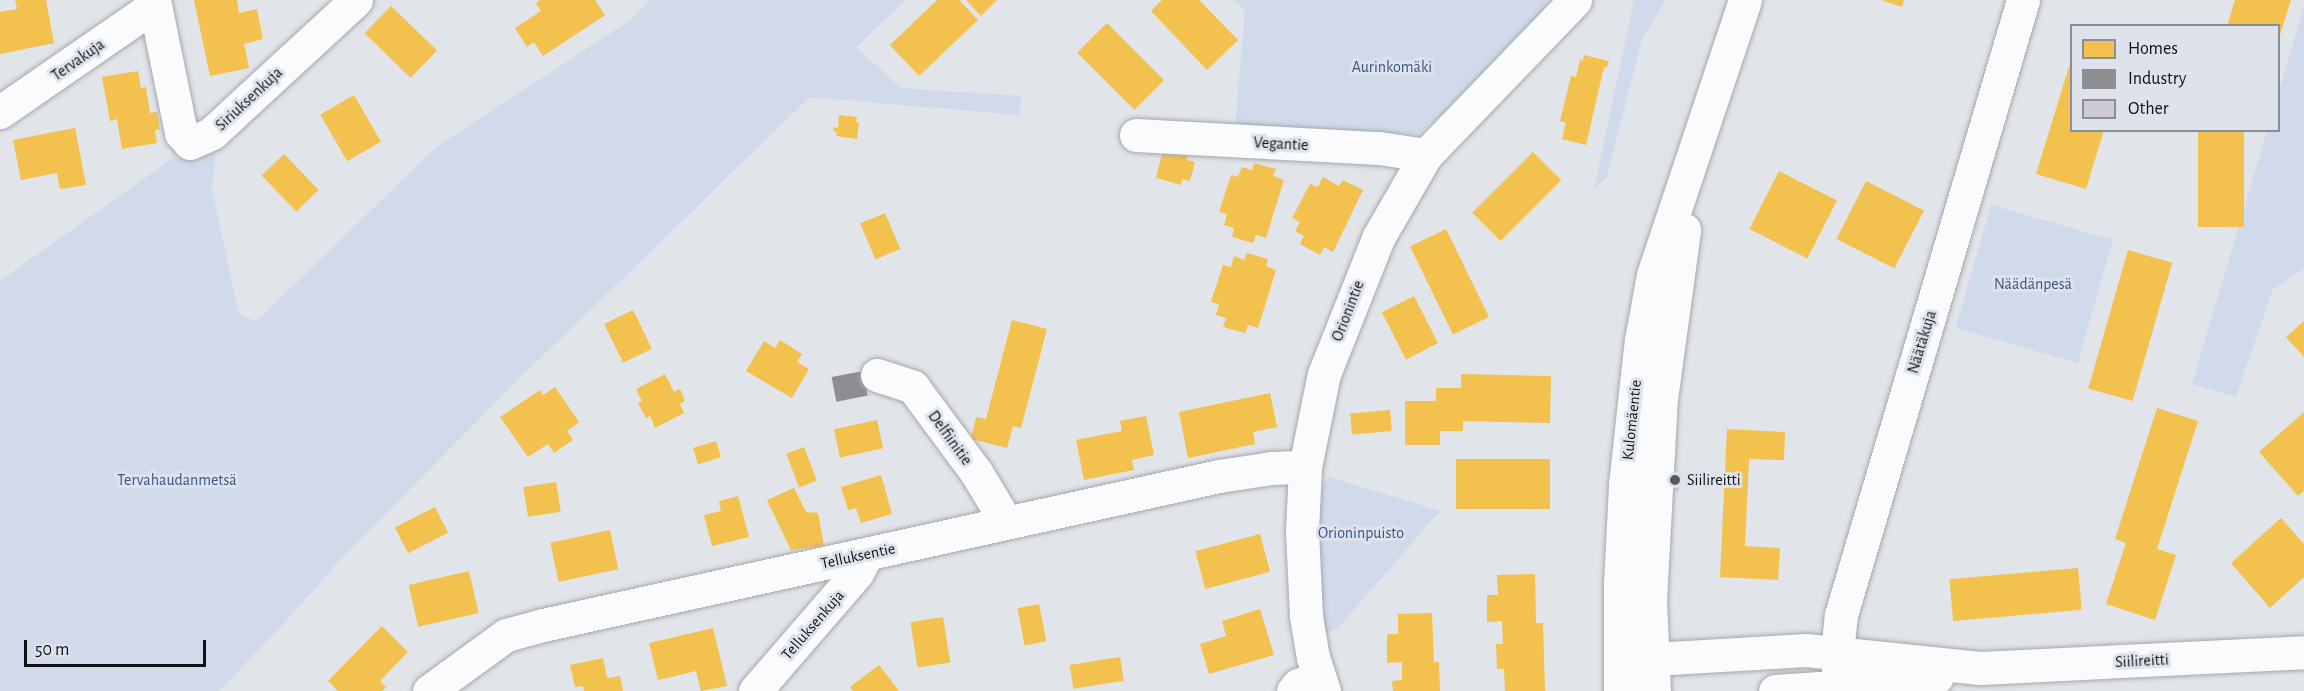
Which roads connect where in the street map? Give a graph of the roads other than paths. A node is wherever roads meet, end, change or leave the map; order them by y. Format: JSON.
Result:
{"nodes":[{"id":1,"x":356,"y":0,"type":"edge"},
{"id":2,"x":1575,"y":0,"type":"edge"},
{"id":3,"x":2023,"y":0,"type":"edge"},
{"id":4,"x":154,"y":2,"type":"edge"},
{"id":5,"x":1744,"y":4,"type":"edge"},
{"id":6,"x":0,"y":112,"type":"edge"},
{"id":7,"x":1136,"y":135,"type":"dead end"},
{"id":8,"x":1426,"y":155,"type":"junction"},
{"id":9,"x":1693,"y":157,"type":"junction"},
{"id":10,"x":877,"y":375,"type":"dead end"},
{"id":11,"x":1305,"y":467,"type":"junction"},
{"id":12,"x":1006,"y":522,"type":"junction"},
{"id":13,"x":866,"y":555,"type":"junction"},
{"id":14,"x":1838,"y":652,"type":"junction"},
{"id":15,"x":2304,"y":652,"type":"edge"},
{"id":16,"x":1653,"y":658,"type":"junction"},
{"id":17,"x":1982,"y":680,"type":"edge"},
{"id":18,"x":1312,"y":687,"type":"edge"},
{"id":19,"x":1839,"y":687,"type":"junction"},
{"id":20,"x":1627,"y":688,"type":"edge"},
{"id":21,"x":429,"y":691,"type":"edge"},
{"id":22,"x":756,"y":691,"type":"edge"},
{"id":23,"x":1654,"y":691,"type":"edge"},
{"id":24,"x":1775,"y":691,"type":"edge"}],
"edges":[{"from":1,"to":4,"type":"street","name":"Siriuksenkuja"},
{"from":2,"to":8,"type":"street","name":"Orionintie"},
{"from":3,"to":14,"type":"street","name":"Näätäkuja"},
{"from":4,"to":6,"type":"street","name":"Tervakuja"},
{"from":5,"to":9,"type":"street","name":"Kulomäentie"},
{"from":7,"to":8,"type":"street","name":"Vegantie"},
{"from":8,"to":11,"type":"street","name":"Orionintie"},
{"from":9,"to":16,"type":"street","name":"Kulomäentie"},
{"from":9,"to":20,"type":"street","name":"Kulomäentie"},
{"from":10,"to":12,"type":"street","name":"Delfiinitie"},
{"from":11,"to":12,"type":"street","name":"Telluksentie"},
{"from":11,"to":18,"type":"street","name":"Orionintie"},
{"from":12,"to":13,"type":"street","name":"Telluksentie"},
{"from":13,"to":21,"type":"street","name":"Telluksentie"},
{"from":13,"to":22,"type":"street","name":"Telluksenkuja"},
{"from":14,"to":16,"type":"street","name":"Siilireitti"},
{"from":14,"to":17,"type":"street","name":"Siilireitti"},
{"from":14,"to":19,"type":"street","name":"Näätäkuja"},
{"from":15,"to":17,"type":"street","name":"Siilireitti"},
{"from":16,"to":20,"type":"street"},
{"from":16,"to":23,"type":"street","name":"Kulomäentie"},
{"from":17,"to":19,"type":"street","name":"Siilireitti"},
{"from":19,"to":24,"type":"street","name":"Siilireitti"}]}
